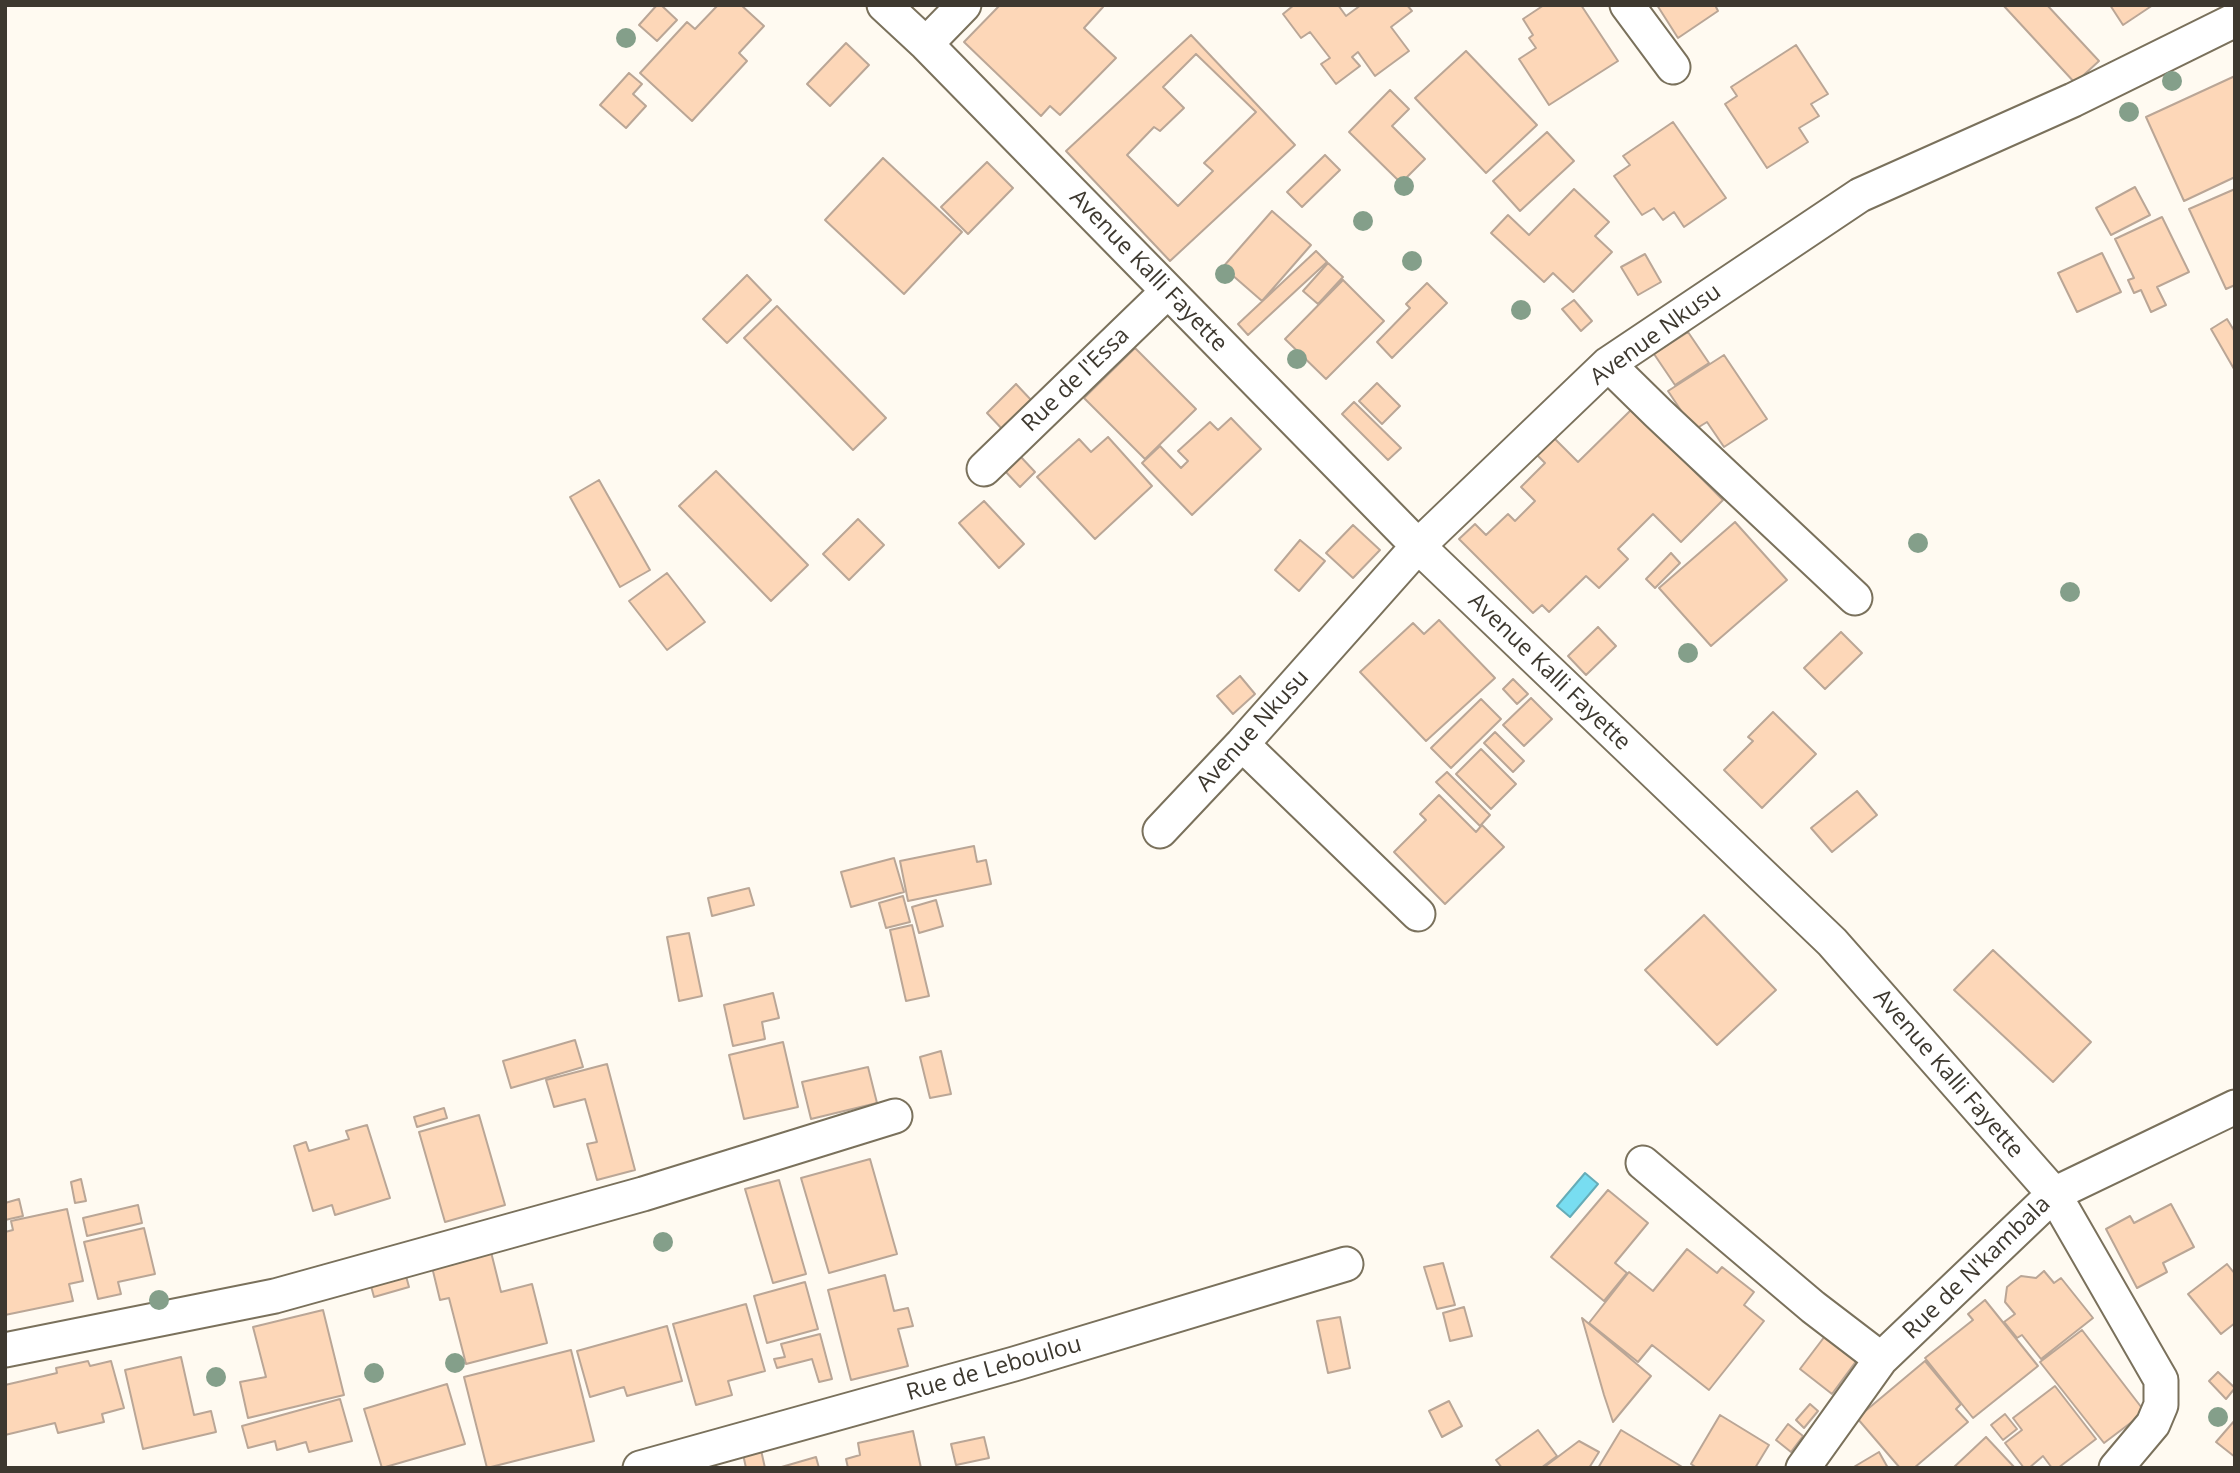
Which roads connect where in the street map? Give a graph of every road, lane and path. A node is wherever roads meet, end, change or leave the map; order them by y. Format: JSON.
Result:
{"nodes":[{"id":1,"x":884,"y":5,"type":"edge"},
{"id":2,"x":964,"y":5,"type":"edge"},
{"id":3,"x":1627,"y":5,"type":"edge"},
{"id":4,"x":2235,"y":20,"type":"edge"},
{"id":5,"x":926,"y":44,"type":"junction"},
{"id":6,"x":1673,"y":68,"type":"dead end"},
{"id":7,"x":1168,"y":291,"type":"junction"},
{"id":8,"x":1608,"y":364,"type":"junction"},
{"id":9,"x":984,"y":468,"type":"dead end"},
{"id":10,"x":1418,"y":546,"type":"junction"},
{"id":11,"x":1855,"y":598,"type":"dead end"},
{"id":12,"x":1242,"y":744,"type":"junction"},
{"id":13,"x":1160,"y":831,"type":"dead end"},
{"id":14,"x":1418,"y":914,"type":"dead end"},
{"id":15,"x":2235,"y":1107,"type":"edge"},
{"id":16,"x":895,"y":1116,"type":"dead end"},
{"id":17,"x":1643,"y":1163,"type":"dead end"},
{"id":18,"x":2054,"y":1194,"type":"junction"},
{"id":19,"x":1346,"y":1264,"type":"dead end"},
{"id":20,"x":5,"y":1350,"type":"edge"},
{"id":21,"x":1881,"y":1360,"type":"junction"},
{"id":22,"x":653,"y":1466,"type":"edge"},
{"id":23,"x":1803,"y":1468,"type":"edge"},
{"id":24,"x":2116,"y":1468,"type":"edge"}],
"edges":[{"from":1,"to":5,"type":"street","name":"Avenue Kalli Fayette"},
{"from":2,"to":5,"type":"street"},
{"from":3,"to":6,"type":"street"},
{"from":4,"to":8,"type":"street","name":"Avenue Nkusu"},
{"from":5,"to":7,"type":"street","name":"Avenue Kalli Fayette"},
{"from":7,"to":9,"type":"street","name":"Rue de l'Essa"},
{"from":7,"to":10,"type":"street","name":"Avenue Kalli Fayette"},
{"from":8,"to":10,"type":"street","name":"Avenue Nkusu"},
{"from":8,"to":11,"type":"street"},
{"from":10,"to":12,"type":"street","name":"Avenue Nkusu"},
{"from":10,"to":18,"type":"street","name":"Avenue Kalli Fayette"},
{"from":12,"to":13,"type":"street","name":"Avenue Nkusu"},
{"from":12,"to":14,"type":"street"},
{"from":15,"to":18,"type":"street","name":"Rue de N'kambala"},
{"from":16,"to":20,"type":"street"},
{"from":17,"to":21,"type":"street"},
{"from":18,"to":21,"type":"street","name":"Rue de N'kambala"},
{"from":18,"to":24,"type":"street","name":"Avenue Kalli Fayette"},
{"from":19,"to":22,"type":"street","name":"Rue de Leboulou"},
{"from":21,"to":23,"type":"street","name":"Rue de N'kambala"}]}
